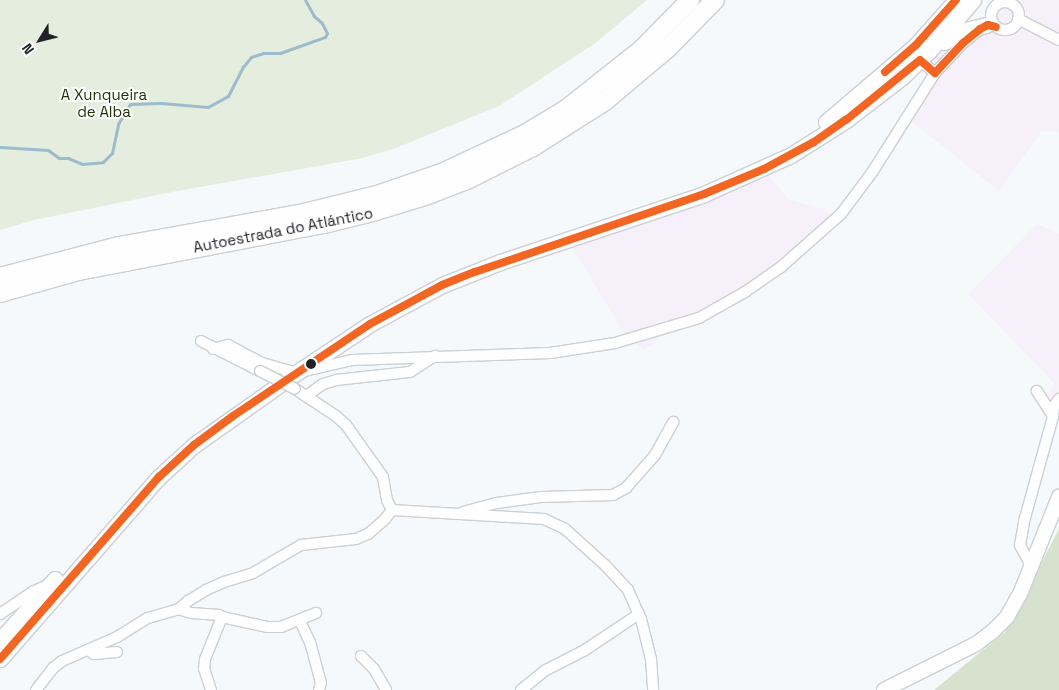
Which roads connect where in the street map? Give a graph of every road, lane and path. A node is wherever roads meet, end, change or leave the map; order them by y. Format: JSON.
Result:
{"nodes":[{"id":1,"x":690,"y":0,"type":"edge"},
{"id":2,"x":714,"y":0,"type":"edge"},
{"id":3,"x":956,"y":0,"type":"edge"},
{"id":4,"x":968,"y":0,"type":"edge"},
{"id":5,"x":973,"y":0,"type":"edge"},
{"id":6,"x":1006,"y":1,"type":"edge"},
{"id":7,"x":1018,"y":19,"type":"junction"},
{"id":8,"x":990,"y":26,"type":"junction"},
{"id":9,"x":1059,"y":40,"type":"edge"},
{"id":10,"x":922,"y":54,"type":"junction"},
{"id":11,"x":935,"y":73,"type":"junction"},
{"id":12,"x":883,"y":74,"type":"junction"},
{"id":13,"x":0,"y":277,"type":"edge"},
{"id":14,"x":0,"y":293,"type":"edge"},
{"id":15,"x":201,"y":341,"type":"dead end"},
{"id":16,"x":213,"y":349,"type":"junction"},
{"id":17,"x":434,"y":356,"type":"junction"},
{"id":18,"x":290,"y":372,"type":"junction"},
{"id":19,"x":1037,"y":391,"type":"dead end"},
{"id":20,"x":306,"y":396,"type":"junction"},
{"id":21,"x":1059,"y":399,"type":"edge"},
{"id":22,"x":1053,"y":416,"type":"junction"},
{"id":23,"x":673,"y":422,"type":"dead end"},
{"id":24,"x":1059,"y":498,"type":"edge"},
{"id":25,"x":392,"y":510,"type":"junction"},
{"id":26,"x":455,"y":515,"type":"junction"},
{"id":27,"x":1031,"y":566,"type":"junction"},
{"id":28,"x":51,"y":584,"type":"junction"},
{"id":29,"x":179,"y":609,"type":"junction"},
{"id":30,"x":316,"y":613,"type":"dead end"},
{"id":31,"x":0,"y":614,"type":"edge"},
{"id":32,"x":639,"y":614,"type":"junction"},
{"id":33,"x":222,"y":617,"type":"junction"},
{"id":34,"x":300,"y":621,"type":"junction"},
{"id":35,"x":0,"y":640,"type":"edge"},
{"id":36,"x":88,"y":650,"type":"junction"},
{"id":37,"x":117,"y":652,"type":"dead end"},
{"id":38,"x":361,"y":656,"type":"dead end"},
{"id":39,"x":0,"y":659,"type":"edge"},
{"id":40,"x":36,"y":690,"type":"edge"},
{"id":41,"x":211,"y":690,"type":"edge"},
{"id":42,"x":319,"y":690,"type":"edge"},
{"id":43,"x":386,"y":690,"type":"edge"},
{"id":44,"x":521,"y":690,"type":"edge"},
{"id":45,"x":653,"y":690,"type":"edge"},
{"id":46,"x":884,"y":690,"type":"edge"}],
"edges":[{"from":1,"to":13,"type":"highway","name":"Autoestrada do Atlántico"},
{"from":2,"to":14,"type":"highway","name":"Autoestrada do Atlántico"},
{"from":3,"to":12,"type":"main road"},
{"from":4,"to":10,"type":"main road"},
{"from":5,"to":8,"type":"main road"},
{"from":5,"to":10,"type":"main road"},
{"from":6,"to":7,"type":"street"},
{"from":6,"to":8,"type":"street"},
{"from":7,"to":8,"type":"street"},
{"from":7,"to":9,"type":"street"},
{"from":8,"to":10,"type":"main road"},
{"from":8,"to":11,"type":"street"},
{"from":10,"to":11,"type":"street"},
{"from":10,"to":12,"type":"main road"},
{"from":10,"to":18,"type":"main road"},
{"from":11,"to":17,"type":"street"},
{"from":12,"to":18,"type":"main road"},
{"from":15,"to":16,"type":"street"},
{"from":16,"to":18,"type":"street"},
{"from":16,"to":20,"type":"street","bridge":true},
{"from":17,"to":18,"type":"street"},
{"from":17,"to":20,"type":"street"},
{"from":18,"to":28,"type":"main road"},
{"from":18,"to":39,"type":"main road"},
{"from":19,"to":22,"type":"street"},
{"from":20,"to":25,"type":"street"},
{"from":21,"to":22,"type":"street"},
{"from":22,"to":27,"type":"street"},
{"from":23,"to":26,"type":"street"},
{"from":24,"to":27,"type":"street"},
{"from":25,"to":26,"type":"street"},
{"from":25,"to":29,"type":"street"},
{"from":26,"to":32,"type":"street"},
{"from":27,"to":46,"type":"street"},
{"from":28,"to":31,"type":"street"},
{"from":28,"to":35,"type":"main road"},
{"from":29,"to":33,"type":"street"},
{"from":29,"to":36,"type":"street"},
{"from":30,"to":34,"type":"street"},
{"from":32,"to":44,"type":"street"},
{"from":32,"to":45,"type":"street"},
{"from":33,"to":34,"type":"street"},
{"from":33,"to":41,"type":"street"},
{"from":34,"to":42,"type":"street"},
{"from":36,"to":37,"type":"street"},
{"from":36,"to":40,"type":"street"},
{"from":38,"to":43,"type":"street"}]}
